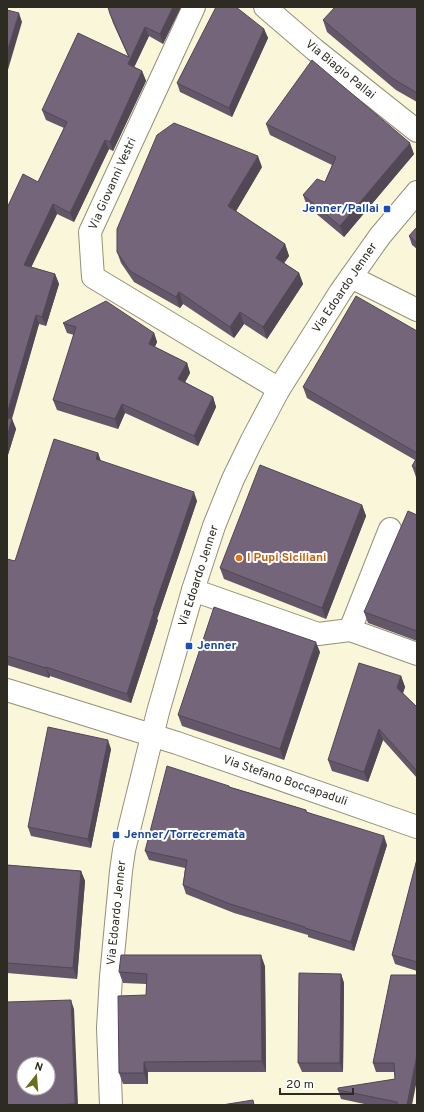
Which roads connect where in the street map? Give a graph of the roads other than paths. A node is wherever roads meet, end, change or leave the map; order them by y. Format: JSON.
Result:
{"nodes":[{"id":1,"x":194,"y":7,"type":"edge"},
{"id":2,"x":265,"y":7,"type":"edge"},
{"id":3,"x":417,"y":131,"type":"edge"},
{"id":4,"x":417,"y":192,"type":"edge"},
{"id":5,"x":351,"y":277,"type":"junction"},
{"id":6,"x":417,"y":310,"type":"edge"},
{"id":7,"x":279,"y":389,"type":"junction"},
{"id":8,"x":390,"y":529,"type":"dead end"},
{"id":9,"x":193,"y":590,"type":"junction"},
{"id":10,"x":350,"y":630,"type":"junction"},
{"id":11,"x":417,"y":654,"type":"edge"},
{"id":12,"x":7,"y":690,"type":"edge"},
{"id":13,"x":152,"y":736,"type":"junction"},
{"id":14,"x":417,"y":827,"type":"edge"},
{"id":15,"x":111,"y":1105,"type":"edge"}],
"edges":[{"from":1,"to":7,"type":"street","name":"Via Giovanni Vestri"},
{"from":2,"to":3,"type":"street","name":"Via Biagio Pallai"},
{"from":4,"to":5,"type":"street","name":"Via Edoardo Jenner"},
{"from":5,"to":6,"type":"street"},
{"from":5,"to":7,"type":"street","name":"Via Edoardo Jenner"},
{"from":7,"to":9,"type":"street","name":"Via Edoardo Jenner"},
{"from":8,"to":10,"type":"street"},
{"from":9,"to":10,"type":"street"},
{"from":9,"to":13,"type":"street","name":"Via Edoardo Jenner"},
{"from":10,"to":11,"type":"street"},
{"from":12,"to":13,"type":"street","name":"Via Stefano Boccapaduli"},
{"from":13,"to":14,"type":"street","name":"Via Stefano Boccapaduli"},
{"from":13,"to":15,"type":"street","name":"Via Edoardo Jenner"}]}
